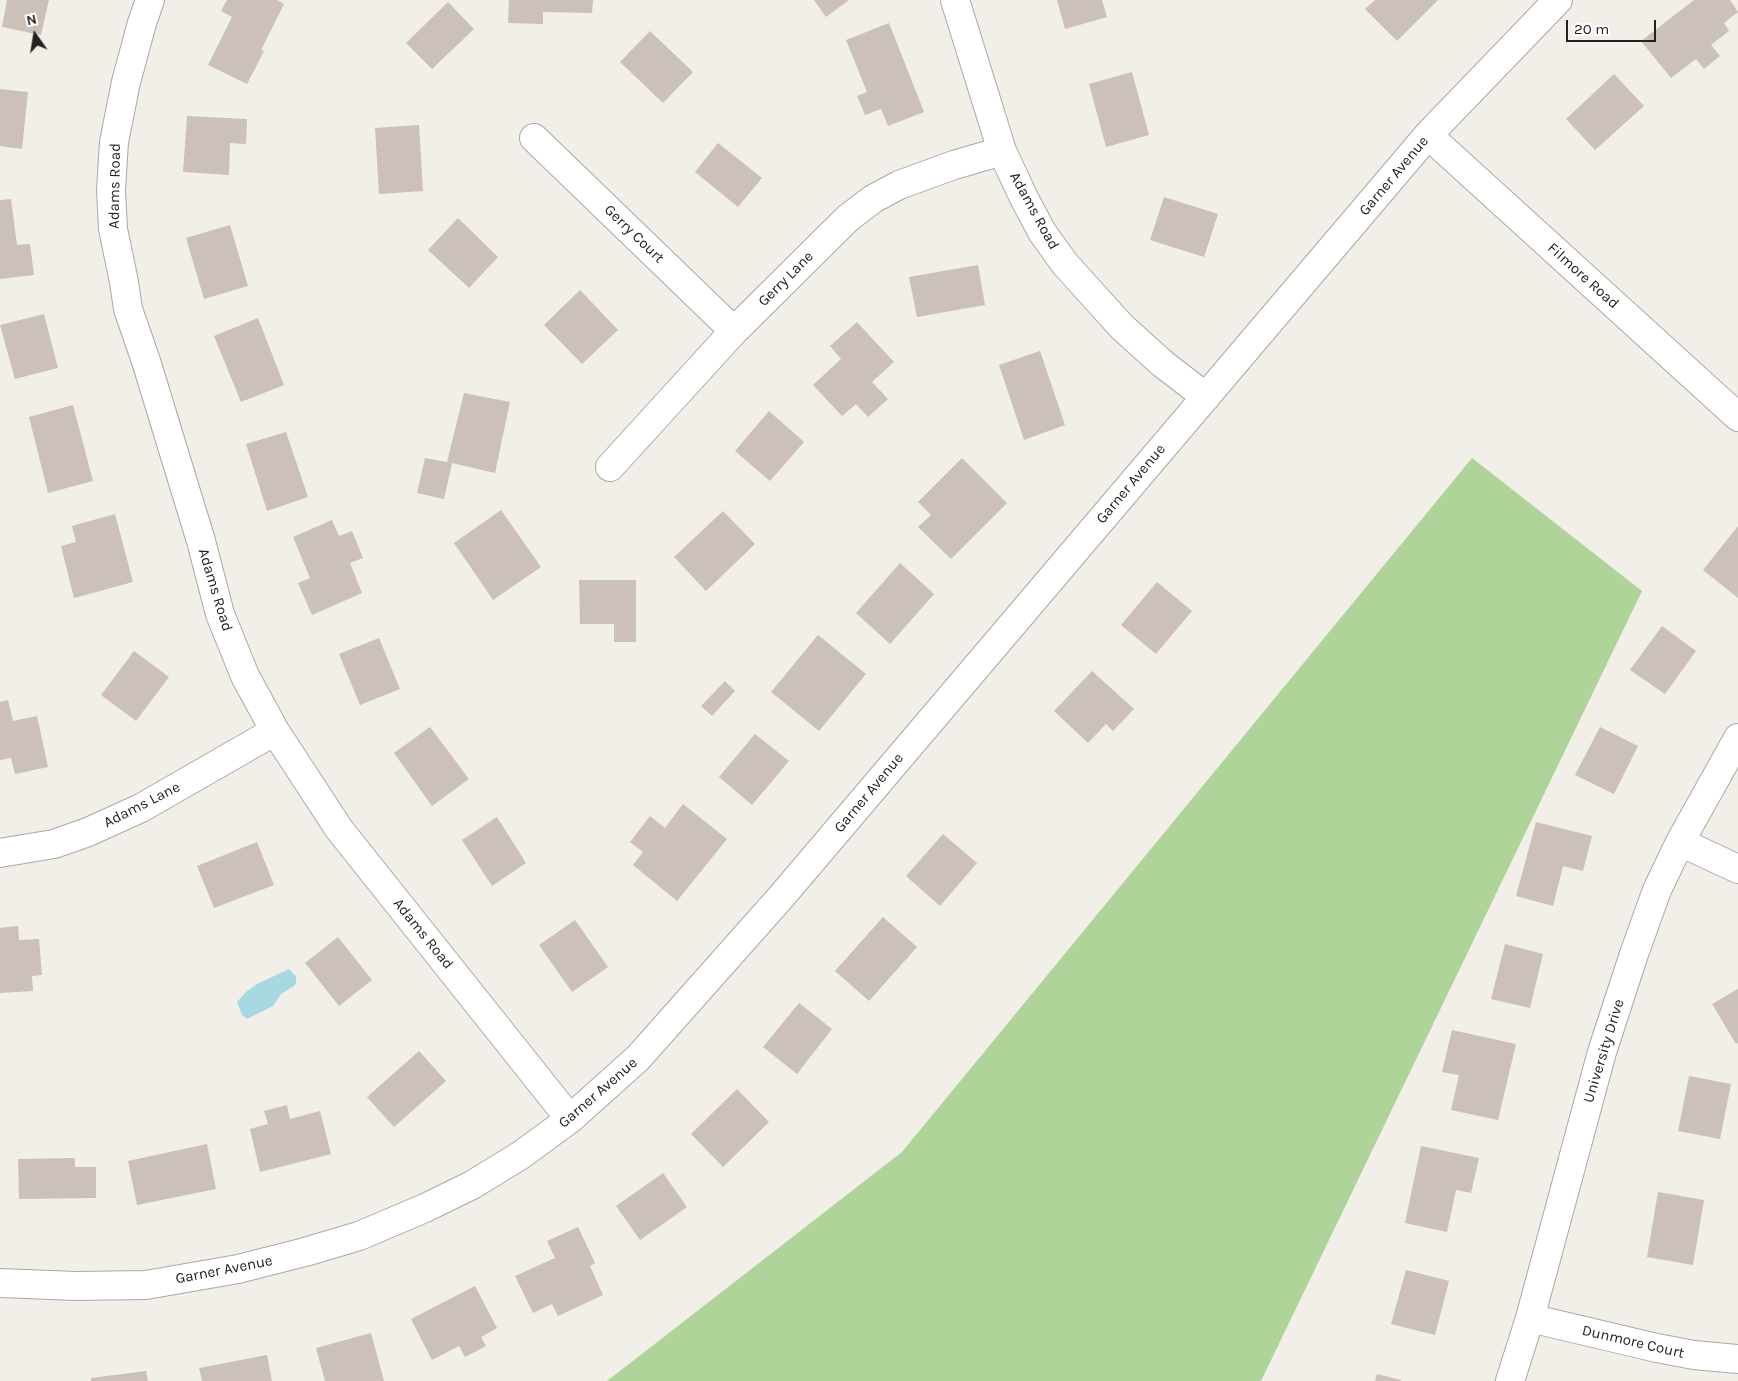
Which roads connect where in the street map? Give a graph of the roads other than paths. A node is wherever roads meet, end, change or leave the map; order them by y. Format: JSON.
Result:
{"nodes":[{"id":1,"x":150,"y":0,"type":"edge"},
{"id":2,"x":955,"y":0,"type":"edge"},
{"id":3,"x":1558,"y":0,"type":"edge"},
{"id":4,"x":1428,"y":135,"type":"junction"},
{"id":5,"x":534,"y":138,"type":"dead end"},
{"id":6,"x":1002,"y":150,"type":"junction"},
{"id":7,"x":734,"y":330,"type":"junction"},
{"id":8,"x":1206,"y":397,"type":"junction"},
{"id":9,"x":1738,"y":417,"type":"edge"},
{"id":10,"x":610,"y":467,"type":"dead end"},
{"id":11,"x":275,"y":731,"type":"junction"},
{"id":12,"x":1738,"y":738,"type":"edge"},
{"id":13,"x":1680,"y":842,"type":"junction"},
{"id":14,"x":0,"y":853,"type":"edge"},
{"id":15,"x":1738,"y":869,"type":"edge"},
{"id":16,"x":570,"y":1118,"type":"junction"},
{"id":17,"x":0,"y":1283,"type":"edge"},
{"id":18,"x":1530,"y":1318,"type":"junction"},
{"id":19,"x":1738,"y":1359,"type":"edge"},
{"id":20,"x":1510,"y":1381,"type":"edge"}],
"edges":[{"from":1,"to":11,"type":"street","name":"Adams Road"},
{"from":2,"to":6,"type":"street","name":"Adams Road"},
{"from":3,"to":4,"type":"street","name":"Garner Avenue"},
{"from":4,"to":8,"type":"street","name":"Garner Avenue"},
{"from":4,"to":9,"type":"street","name":"Filmore Road"},
{"from":5,"to":7,"type":"street","name":"Gerry Court"},
{"from":6,"to":7,"type":"street","name":"Gerry Lane"},
{"from":6,"to":8,"type":"street","name":"Adams Road"},
{"from":7,"to":10,"type":"street","name":"Gerry Lane"},
{"from":8,"to":16,"type":"street","name":"Garner Avenue"},
{"from":11,"to":14,"type":"street","name":"Adams Lane"},
{"from":11,"to":16,"type":"street","name":"Adams Road"},
{"from":12,"to":13,"type":"street","name":"University Drive"},
{"from":13,"to":15,"type":"street"},
{"from":13,"to":18,"type":"street","name":"University Drive"},
{"from":16,"to":17,"type":"street","name":"Garner Avenue"},
{"from":18,"to":19,"type":"street","name":"Dunmore Court"},
{"from":18,"to":20,"type":"street","name":"University Drive"}]}
